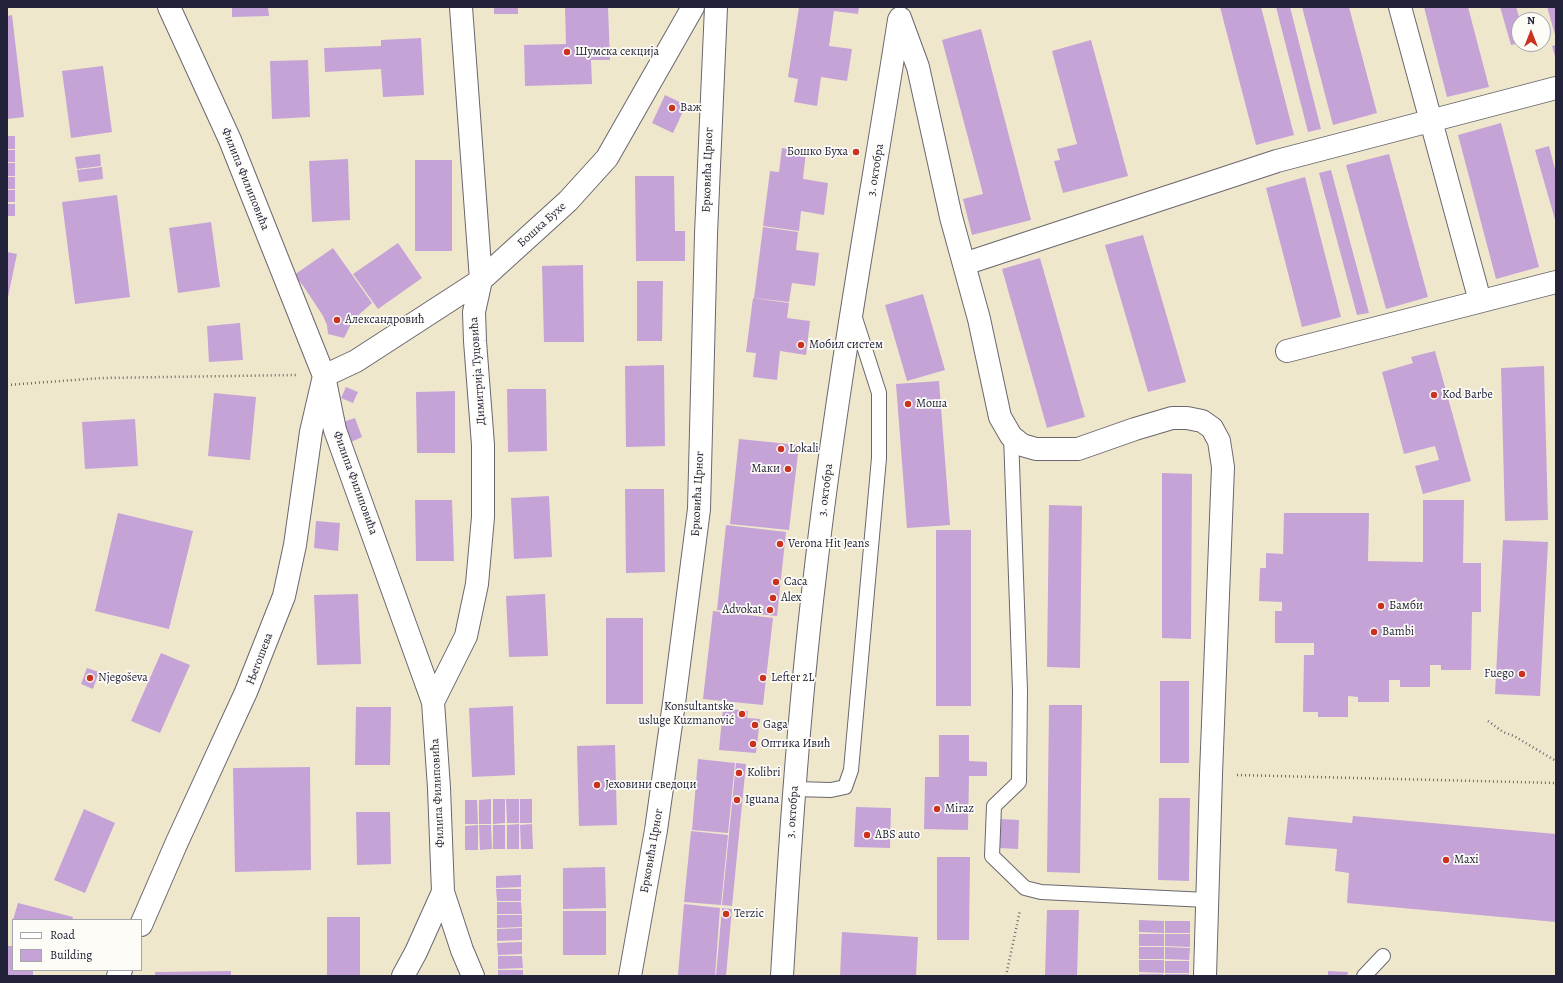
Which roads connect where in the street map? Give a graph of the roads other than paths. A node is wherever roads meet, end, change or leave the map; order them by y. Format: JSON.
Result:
{"nodes":[{"id":1,"x":169,"y":7,"type":"edge"},
{"id":2,"x":461,"y":7,"type":"edge"},
{"id":3,"x":693,"y":7,"type":"edge"},
{"id":4,"x":716,"y":7,"type":"edge"},
{"id":5,"x":1400,"y":7,"type":"edge"},
{"id":6,"x":900,"y":13,"type":"edge"},
{"id":7,"x":1556,"y":88,"type":"edge"},
{"id":8,"x":1431,"y":120,"type":"junction"},
{"id":9,"x":964,"y":264,"type":"junction"},
{"id":10,"x":481,"y":280,"type":"junction"},
{"id":11,"x":1556,"y":282,"type":"edge"},
{"id":12,"x":1480,"y":301,"type":"junction"},
{"id":13,"x":852,"y":309,"type":"junction"},
{"id":14,"x":1287,"y":351,"type":"dead end"},
{"id":15,"x":324,"y":376,"type":"junction"},
{"id":16,"x":1011,"y":435,"type":"junction"},
{"id":17,"x":432,"y":702,"type":"junction"},
{"id":18,"x":794,"y":789,"type":"junction"},
{"id":19,"x":443,"y":892,"type":"junction"},
{"id":20,"x":1207,"y":900,"type":"junction"},
{"id":21,"x":142,"y":923,"type":"edge"},
{"id":22,"x":1383,"y":956,"type":"dead end"},
{"id":23,"x":403,"y":976,"type":"edge"},
{"id":24,"x":473,"y":976,"type":"edge"},
{"id":25,"x":630,"y":976,"type":"edge"},
{"id":26,"x":782,"y":976,"type":"edge"},
{"id":27,"x":1205,"y":976,"type":"edge"},
{"id":28,"x":1364,"y":976,"type":"edge"}],
"edges":[{"from":1,"to":15,"type":"street","name":"Филипа Филиповића"},
{"from":2,"to":10,"type":"street","name":"Димитрија Туцовића"},
{"from":3,"to":10,"type":"street","name":"Бошка Бухе"},
{"from":4,"to":25,"type":"street","name":"Брковића Црног"},
{"from":5,"to":8,"type":"street"},
{"from":6,"to":9,"type":"street"},
{"from":6,"to":13,"type":"street","name":"3. октобра"},
{"from":7,"to":8,"type":"street"},
{"from":8,"to":9,"type":"street"},
{"from":8,"to":12,"type":"street"},
{"from":9,"to":16,"type":"street"},
{"from":10,"to":15,"type":"street","name":"Бошка Бухе"},
{"from":10,"to":17,"type":"street","name":"Димитрија Туцовића"},
{"from":11,"to":12,"type":"street"},
{"from":12,"to":14,"type":"street"},
{"from":13,"to":18,"type":"street","name":"3. октобра"},
{"from":13,"to":18,"type":"lane"},
{"from":15,"to":17,"type":"street","name":"Филипа Филиповића"},
{"from":15,"to":21,"type":"street","name":"Његошева"},
{"from":16,"to":20,"type":"lane"},
{"from":16,"to":20,"type":"street"},
{"from":17,"to":19,"type":"street","name":"Филипа Филиповића"},
{"from":18,"to":26,"type":"street","name":"3. октобра"},
{"from":19,"to":23,"type":"street"},
{"from":19,"to":24,"type":"street","name":"Филипа Филиповића"},
{"from":20,"to":27,"type":"street"},
{"from":22,"to":28,"type":"lane"}]}
